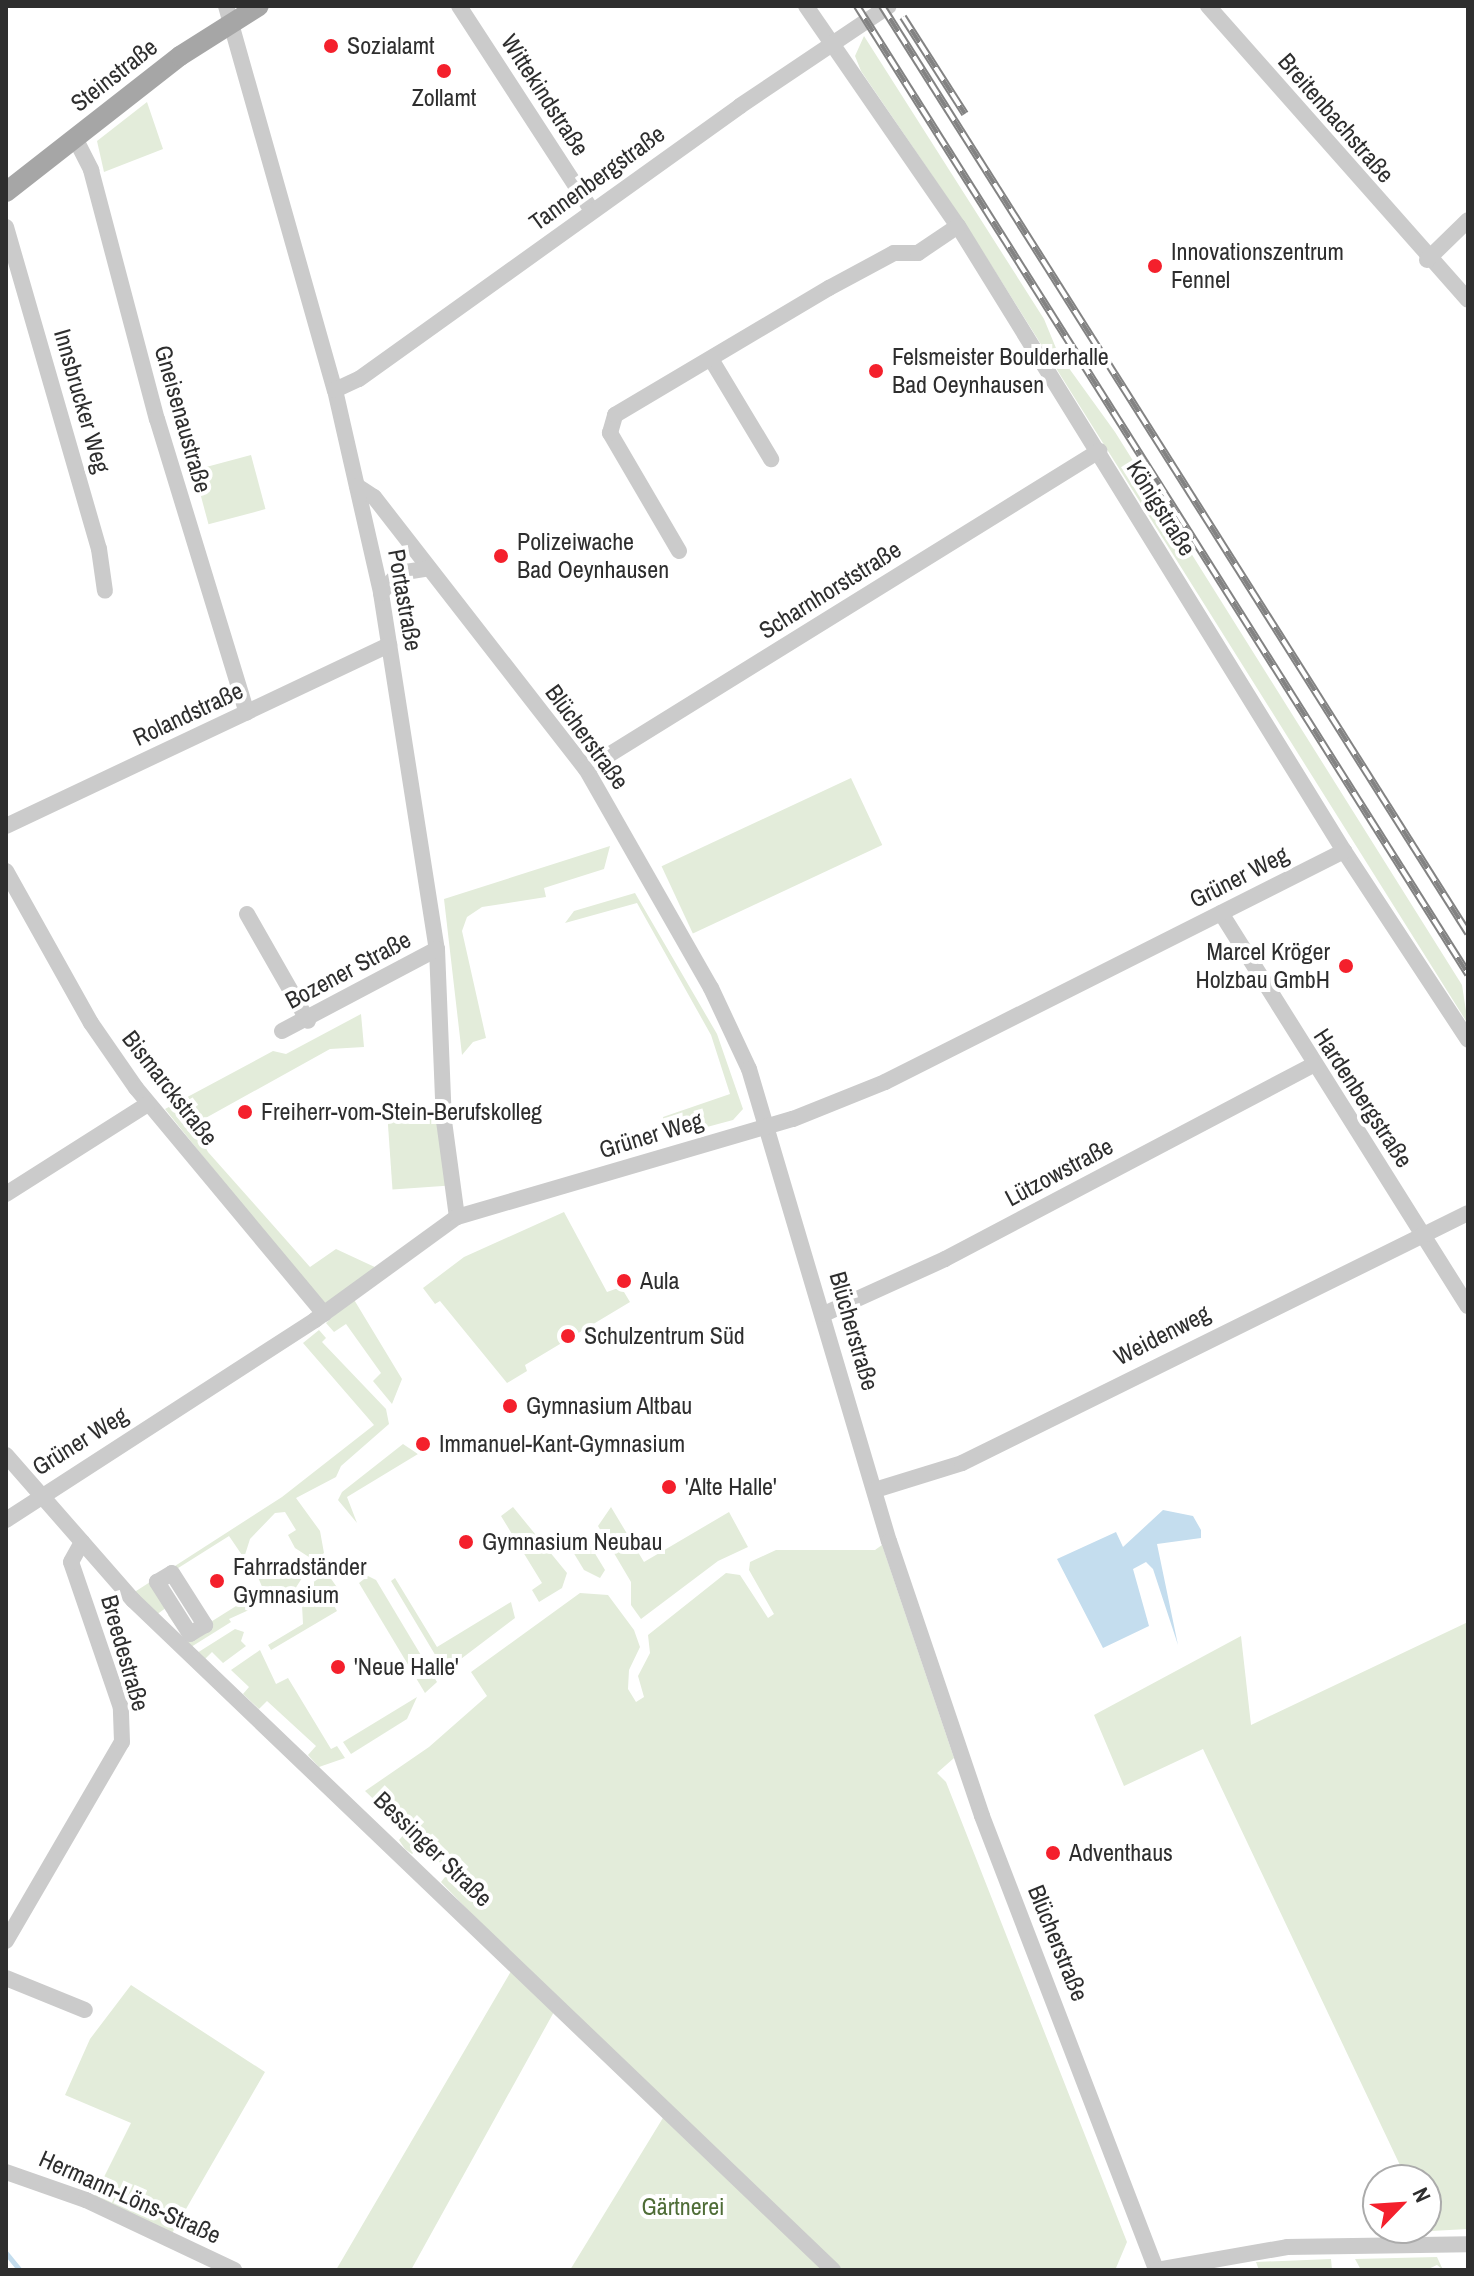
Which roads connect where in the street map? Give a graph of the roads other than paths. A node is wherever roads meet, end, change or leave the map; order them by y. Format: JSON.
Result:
{"nodes":[{"id":1,"x":259,"y":6,"type":"edge"},
{"id":2,"x":459,"y":6,"type":"edge"},
{"id":3,"x":806,"y":6,"type":"edge"},
{"id":4,"x":889,"y":6,"type":"edge"},
{"id":5,"x":1208,"y":6,"type":"edge"},
{"id":6,"x":228,"y":15,"type":"edge"},
{"id":7,"x":830,"y":43,"type":"junction"},
{"id":8,"x":75,"y":138,"type":"junction"},
{"id":9,"x":6,"y":192,"type":"edge"},
{"id":10,"x":592,"y":211,"type":"junction"},
{"id":11,"x":1468,"y":220,"type":"edge"},
{"id":12,"x":958,"y":226,"type":"junction"},
{"id":13,"x":6,"y":227,"type":"edge"},
{"id":14,"x":1427,"y":260,"type":"junction"},
{"id":15,"x":1468,"y":300,"type":"edge"},
{"id":16,"x":711,"y":359,"type":"junction"},
{"id":17,"x":335,"y":390,"type":"junction"},
{"id":18,"x":1099,"y":451,"type":"junction"},
{"id":19,"x":771,"y":459,"type":"dead end"},
{"id":20,"x":357,"y":486,"type":"junction"},
{"id":21,"x":679,"y":551,"type":"dead end"},
{"id":22,"x":429,"y":568,"type":"junction"},
{"id":23,"x":105,"y":591,"type":"dead end"},
{"id":24,"x":381,"y":593,"type":"junction"},
{"id":25,"x":389,"y":645,"type":"junction"},
{"id":26,"x":247,"y":713,"type":"junction"},
{"id":27,"x":586,"y":769,"type":"junction"},
{"id":28,"x":6,"y":826,"type":"edge"},
{"id":29,"x":1344,"y":851,"type":"junction"},
{"id":30,"x":6,"y":871,"type":"edge"},
{"id":31,"x":1221,"y":913,"type":"junction"},
{"id":32,"x":247,"y":914,"type":"dead end"},
{"id":33,"x":437,"y":949,"type":"junction"},
{"id":34,"x":308,"y":1021,"type":"junction"},
{"id":35,"x":282,"y":1031,"type":"dead end"},
{"id":36,"x":1468,"y":1040,"type":"edge"},
{"id":37,"x":1313,"y":1065,"type":"junction"},
{"id":38,"x":148,"y":1104,"type":"junction"},
{"id":39,"x":768,"y":1125,"type":"junction"},
{"id":40,"x":6,"y":1194,"type":"edge"},
{"id":41,"x":1468,"y":1213,"type":"edge"},
{"id":42,"x":457,"y":1217,"type":"junction"},
{"id":43,"x":1423,"y":1235,"type":"junction"},
{"id":44,"x":1468,"y":1306,"type":"edge"},
{"id":45,"x":324,"y":1314,"type":"junction"},
{"id":46,"x":824,"y":1314,"type":"junction"},
{"id":47,"x":6,"y":1455,"type":"edge"},
{"id":48,"x":875,"y":1490,"type":"junction"},
{"id":49,"x":40,"y":1494,"type":"junction"},
{"id":50,"x":6,"y":1520,"type":"edge"},
{"id":51,"x":82,"y":1542,"type":"junction"},
{"id":52,"x":6,"y":1941,"type":"edge"},
{"id":53,"x":6,"y":1978,"type":"edge"},
{"id":54,"x":85,"y":2010,"type":"dead end"},
{"id":55,"x":6,"y":2172,"type":"edge"},
{"id":56,"x":1468,"y":2244,"type":"edge"},
{"id":57,"x":234,"y":2270,"type":"edge"},
{"id":58,"x":833,"y":2270,"type":"edge"},
{"id":59,"x":1157,"y":2270,"type":"edge"}],
"edges":[{"from":1,"to":6,"type":"main road","name":"Steinstraße"},
{"from":2,"to":10,"type":"street","name":"Wittekindstraße"},
{"from":3,"to":7,"type":"street","name":"Königstraße"},
{"from":4,"to":7,"type":"street","name":"Tannenbergstraße"},
{"from":5,"to":14,"type":"street","name":"Breitenbachstraße"},
{"from":6,"to":8,"type":"main road","name":"Steinstraße"},
{"from":6,"to":17,"type":"street","name":"Portastraße"},
{"from":7,"to":10,"type":"street","name":"Tannenbergstraße"},
{"from":7,"to":12,"type":"street","name":"Königstraße"},
{"from":8,"to":9,"type":"main road","name":"Steinstraße"},
{"from":8,"to":26,"type":"street","name":"Gneisenaustraße"},
{"from":10,"to":17,"type":"street","name":"Tannenbergstraße"},
{"from":11,"to":14,"type":"street"},
{"from":12,"to":16,"type":"street"},
{"from":12,"to":18,"type":"street","name":"Königstraße"},
{"from":13,"to":23,"type":"street","name":"Innsbrucker Weg"},
{"from":14,"to":15,"type":"street","name":"Breitenbachstraße"},
{"from":16,"to":19,"type":"street"},
{"from":16,"to":21,"type":"street"},
{"from":17,"to":20,"type":"street","name":"Portastraße"},
{"from":18,"to":27,"type":"street","name":"Scharnhorststraße"},
{"from":18,"to":29,"type":"street","name":"Königstraße"},
{"from":20,"to":22,"type":"street","name":"Blücherstraße"},
{"from":20,"to":24,"type":"street","name":"Portastraße"},
{"from":22,"to":24,"type":"street"},
{"from":22,"to":27,"type":"street","name":"Blücherstraße"},
{"from":24,"to":25,"type":"street","name":"Portastraße"},
{"from":25,"to":26,"type":"street","name":"Rolandstraße"},
{"from":25,"to":33,"type":"street","name":"Portastraße"},
{"from":26,"to":28,"type":"street","name":"Rolandstraße"},
{"from":27,"to":39,"type":"street","name":"Blücherstraße"},
{"from":29,"to":31,"type":"street","name":"Grüner Weg"},
{"from":29,"to":36,"type":"street","name":"Königstraße"},
{"from":30,"to":38,"type":"street","name":"Bismarckstraße"},
{"from":31,"to":37,"type":"street","name":"Hardenbergstraße"},
{"from":31,"to":39,"type":"street","name":"Grüner Weg"},
{"from":32,"to":34,"type":"street"},
{"from":33,"to":34,"type":"street","name":"Bozener Straße"},
{"from":33,"to":42,"type":"street","name":"Portastraße"},
{"from":34,"to":35,"type":"street","name":"Bozener Straße"},
{"from":37,"to":43,"type":"street","name":"Hardenbergstraße"},
{"from":37,"to":46,"type":"street","name":"Lützowstraße"},
{"from":38,"to":40,"type":"street"},
{"from":38,"to":45,"type":"street","name":"Bismarckstraße"},
{"from":39,"to":42,"type":"street","name":"Grüner Weg"},
{"from":39,"to":46,"type":"street","name":"Blücherstraße"},
{"from":41,"to":43,"type":"street","name":"Weidenweg"},
{"from":42,"to":45,"type":"street","name":"Grüner Weg"},
{"from":43,"to":44,"type":"street","name":"Hardenbergstraße"},
{"from":43,"to":48,"type":"street","name":"Weidenweg"},
{"from":45,"to":49,"type":"street","name":"Grüner Weg"},
{"from":46,"to":48,"type":"street","name":"Blücherstraße"},
{"from":47,"to":49,"type":"street","name":"Bessinger Straße"},
{"from":48,"to":59,"type":"street","name":"Blücherstraße"},
{"from":49,"to":50,"type":"street","name":"Grüner Weg"},
{"from":49,"to":51,"type":"street","name":"Bessinger Straße"},
{"from":51,"to":52,"type":"street","name":"Breedestraße"},
{"from":51,"to":58,"type":"street","name":"Bessinger Straße"},
{"from":53,"to":54,"type":"street"},
{"from":55,"to":57,"type":"street","name":"Hermann-Löns-Straße"},
{"from":56,"to":59,"type":"street"}]}
